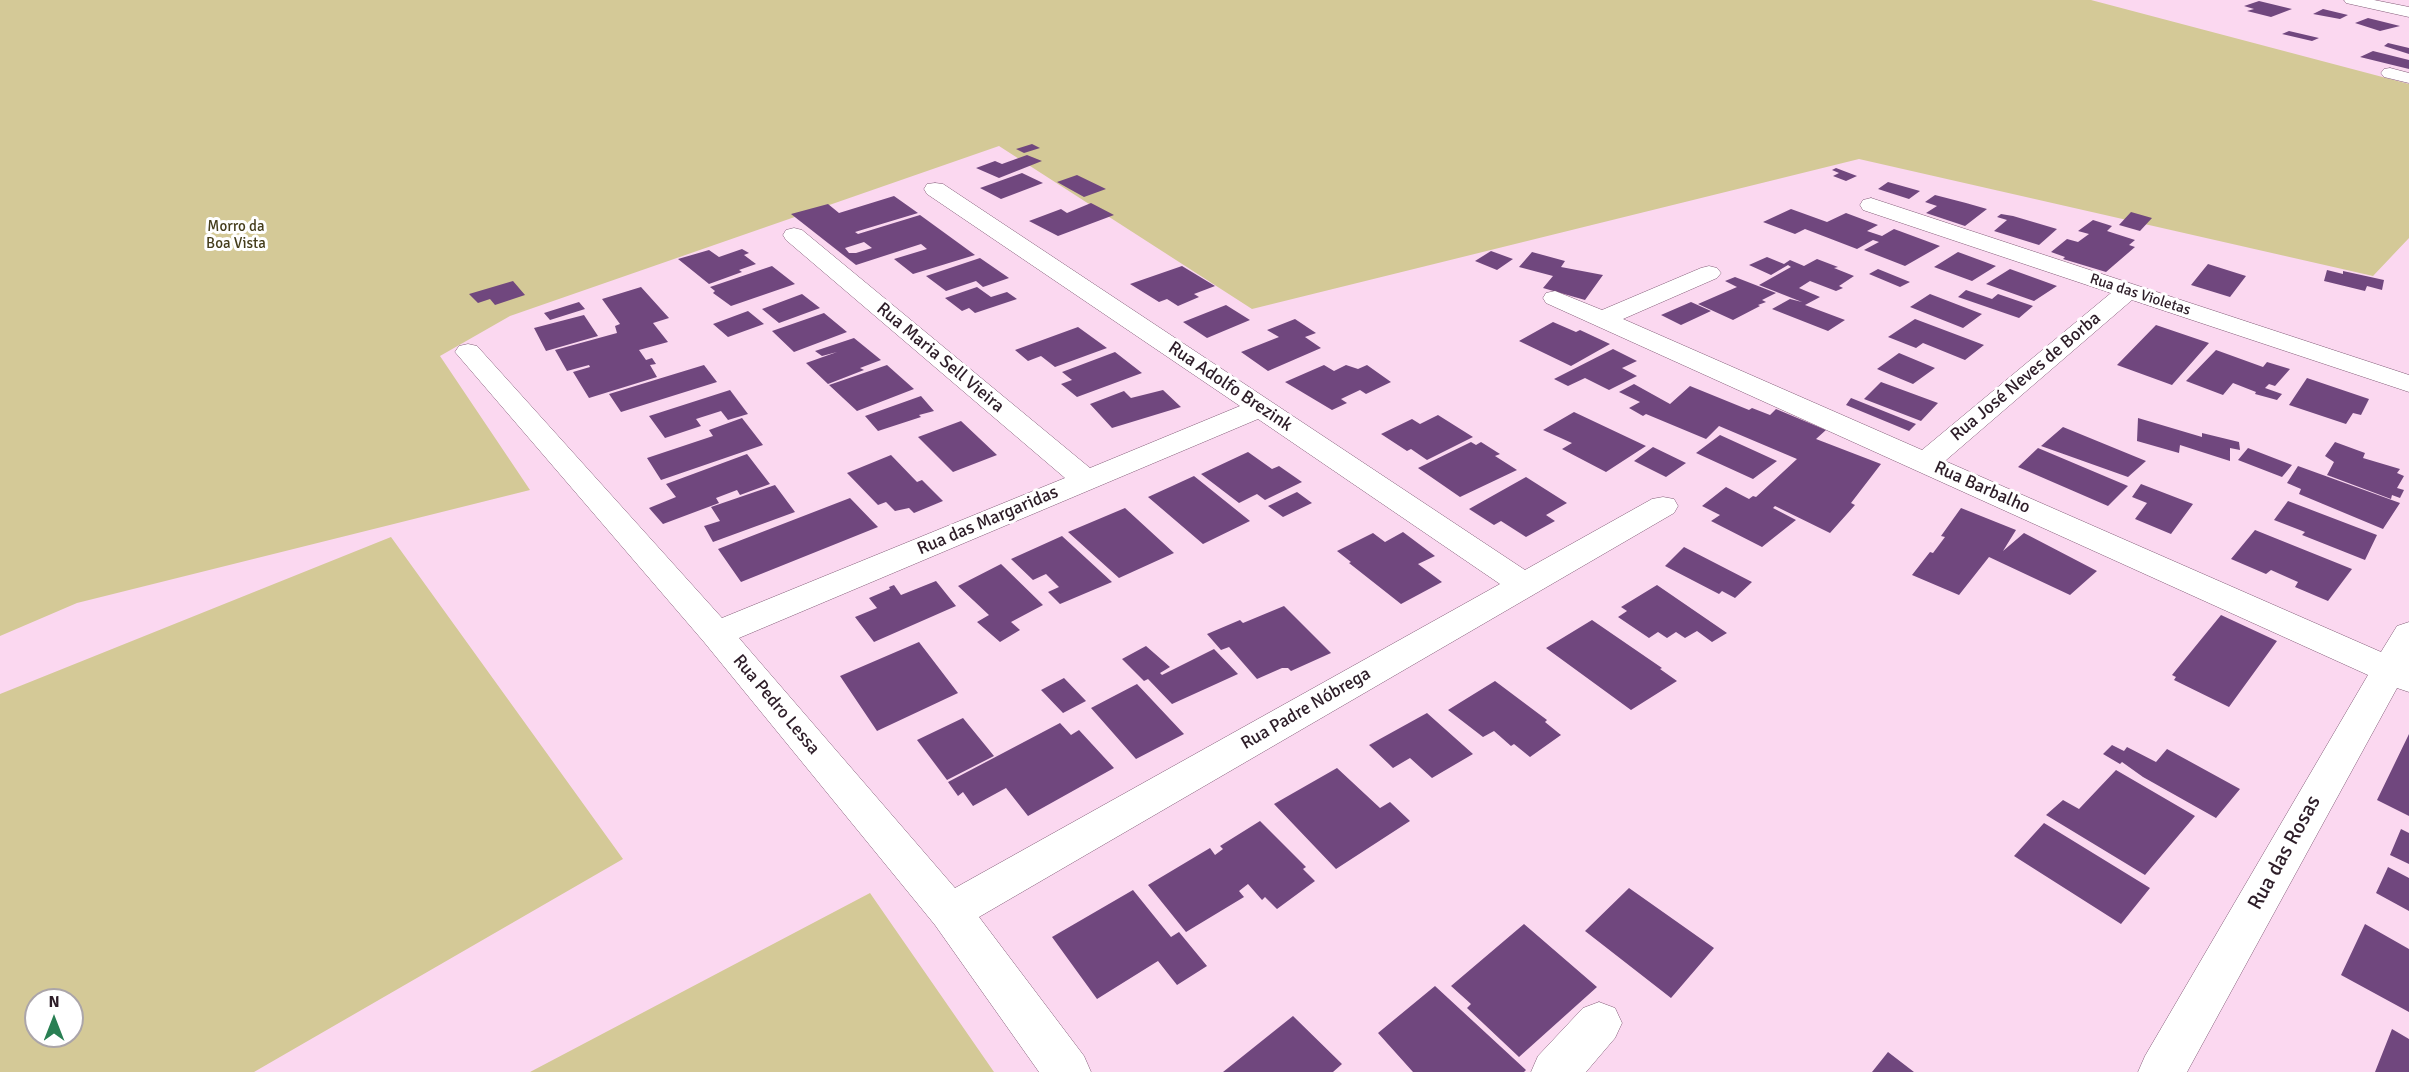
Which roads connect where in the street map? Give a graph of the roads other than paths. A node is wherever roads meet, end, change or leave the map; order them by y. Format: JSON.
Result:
{"nodes":[{"id":1,"x":2352,"y":0,"type":"edge"},
{"id":2,"x":2409,"y":12,"type":"edge"},
{"id":3,"x":2390,"y":73,"type":"dead end"},
{"id":4,"x":2409,"y":78,"type":"edge"},
{"id":5,"x":935,"y":189,"type":"dead end"},
{"id":6,"x":1871,"y":205,"type":"dead end"},
{"id":7,"x":794,"y":236,"type":"dead end"},
{"id":8,"x":1709,"y":273,"type":"dead end"},
{"id":9,"x":2128,"y":291,"type":"junction"},
{"id":10,"x":1555,"y":298,"type":"dead end"},
{"id":11,"x":1602,"y":319,"type":"junction"},
{"id":12,"x":468,"y":352,"type":"dead end"},
{"id":13,"x":2409,"y":384,"type":"edge"},
{"id":14,"x":1260,"y":408,"type":"junction"},
{"id":15,"x":1925,"y":463,"type":"junction"},
{"id":16,"x":1086,"y":480,"type":"junction"},
{"id":17,"x":1663,"y":506,"type":"dead end"},
{"id":18,"x":1524,"y":585,"type":"junction"},
{"id":19,"x":716,"y":634,"type":"junction"},
{"id":20,"x":2409,"y":634,"type":"edge"},
{"id":21,"x":2399,"y":674,"type":"edge"},
{"id":22,"x":950,"y":912,"type":"junction"},
{"id":23,"x":1599,"y":1023,"type":"dead end"},
{"id":24,"x":1067,"y":1072,"type":"edge"},
{"id":25,"x":1555,"y":1072,"type":"edge"},
{"id":26,"x":2162,"y":1072,"type":"edge"}],
"edges":[{"from":1,"to":2,"type":"street"},
{"from":3,"to":4,"type":"street"},
{"from":5,"to":14,"type":"street","name":"Rua Adolfo Brezink"},
{"from":6,"to":9,"type":"street","name":"Rua das Violetas"},
{"from":7,"to":16,"type":"street","name":"Rua Maria Sell Vieira"},
{"from":8,"to":11,"type":"street"},
{"from":9,"to":13,"type":"street","name":"Rua das Violetas"},
{"from":9,"to":15,"type":"street","name":"Rua José Neves de Borba"},
{"from":10,"to":11,"type":"street","name":"Rua Barbalho"},
{"from":11,"to":15,"type":"street","name":"Rua Barbalho"},
{"from":12,"to":19,"type":"street","name":"Rua Pedro Lessa"},
{"from":14,"to":16,"type":"street","name":"Rua das Margaridas"},
{"from":14,"to":18,"type":"street","name":"Rua Adolfo Brezink"},
{"from":15,"to":21,"type":"street","name":"Rua Barbalho"},
{"from":16,"to":19,"type":"street","name":"Rua das Margaridas"},
{"from":17,"to":18,"type":"street","name":"Rua Padre Nóbrega"},
{"from":18,"to":22,"type":"street","name":"Rua Padre Nóbrega"},
{"from":19,"to":22,"type":"street","name":"Rua Pedro Lessa"},
{"from":20,"to":21,"type":"street","name":"Rua das Rosas"},
{"from":21,"to":26,"type":"street","name":"Rua das Rosas"},
{"from":22,"to":24,"type":"street","name":"Rua Pedro Lessa"},
{"from":23,"to":25,"type":"street"}]}
